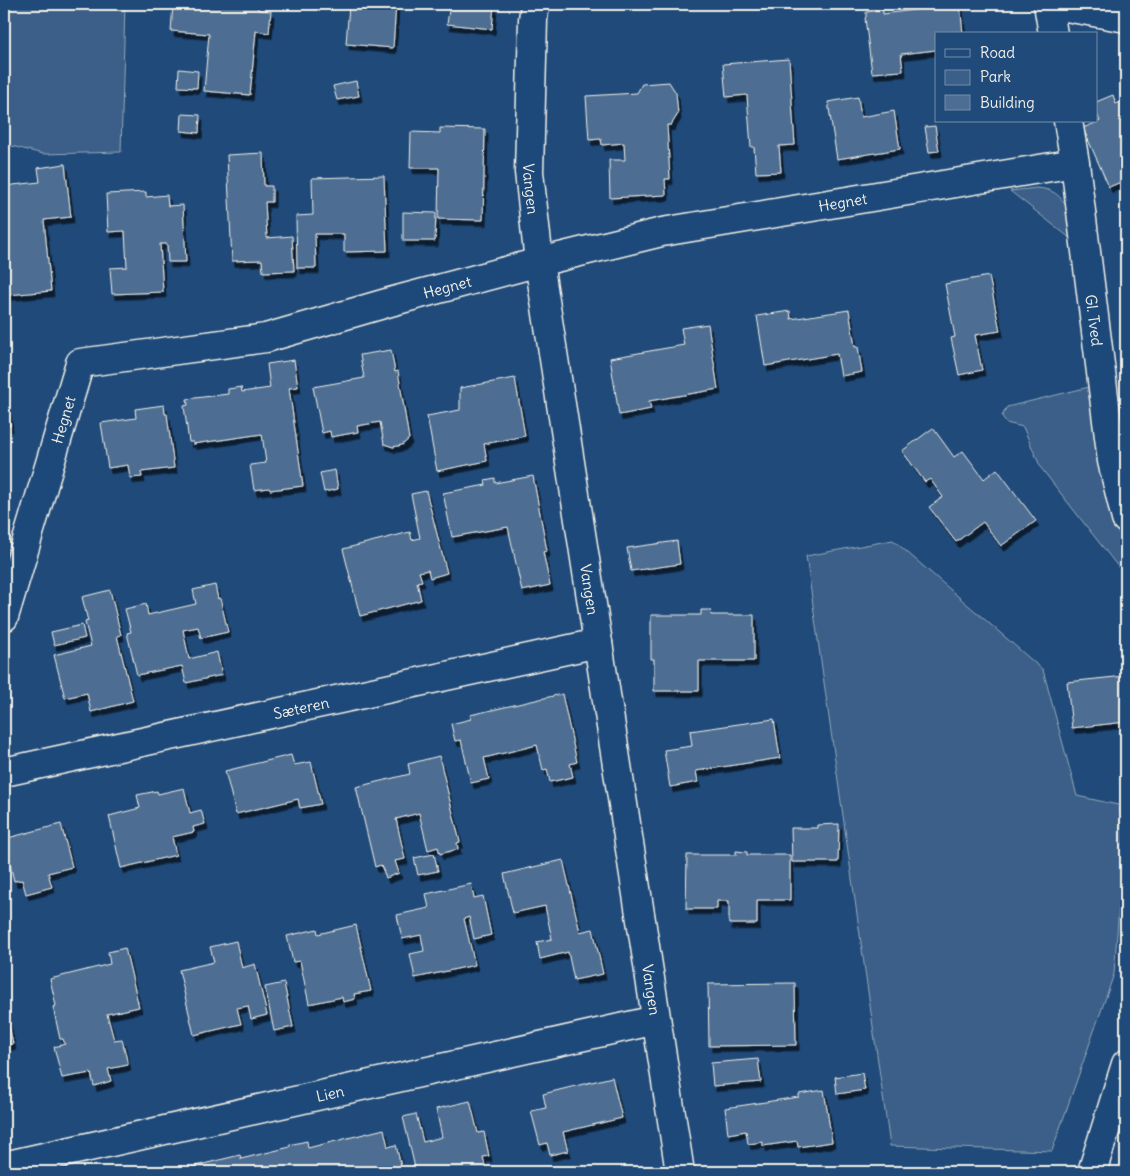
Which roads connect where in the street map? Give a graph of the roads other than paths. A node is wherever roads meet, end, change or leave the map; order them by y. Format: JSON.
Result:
{"nodes":[{"id":1,"x":535,"y":4,"type":"edge"},
{"id":2,"x":1049,"y":4,"type":"edge"},
{"id":3,"x":1126,"y":18,"type":"edge"},
{"id":4,"x":1053,"y":32,"type":"edge"},
{"id":5,"x":1068,"y":122,"type":"edge"},
{"id":6,"x":1075,"y":163,"type":"junction"},
{"id":7,"x":539,"y":262,"type":"junction"},
{"id":8,"x":1126,"y":519,"type":"edge"},
{"id":9,"x":4,"y":617,"type":"edge"},
{"id":10,"x":598,"y":643,"type":"junction"},
{"id":11,"x":4,"y":772,"type":"edge"},
{"id":12,"x":656,"y":1020,"type":"junction"},
{"id":13,"x":1126,"y":1064,"type":"edge"},
{"id":14,"x":4,"y":1166,"type":"edge"},
{"id":15,"x":680,"y":1172,"type":"edge"},
{"id":16,"x":1092,"y":1172,"type":"edge"}],
"edges":[{"from":1,"to":7,"type":"street","name":"Vangen"},
{"from":2,"to":3,"type":"street"},
{"from":2,"to":4,"type":"street"},
{"from":5,"to":6,"type":"street","name":"Gl. Tved"},
{"from":6,"to":7,"type":"street","name":"Hegnet"},
{"from":6,"to":8,"type":"street","name":"Gl. Tved"},
{"from":7,"to":9,"type":"street","name":"Hegnet"},
{"from":7,"to":10,"type":"street","name":"Vangen"},
{"from":10,"to":11,"type":"street","name":"Sæteren"},
{"from":10,"to":12,"type":"street","name":"Vangen"},
{"from":12,"to":14,"type":"street","name":"Lien"},
{"from":12,"to":15,"type":"street","name":"Vangen"},
{"from":13,"to":16,"type":"street"}]}
